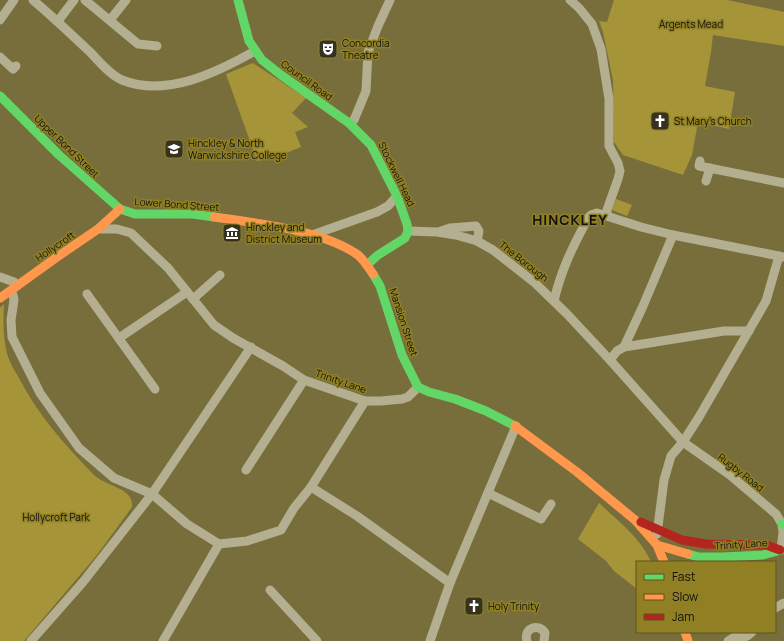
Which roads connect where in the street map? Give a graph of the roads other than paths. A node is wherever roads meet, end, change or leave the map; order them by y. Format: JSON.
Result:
{"nodes":[{"id":1,"x":14,"y":0,"type":"edge"},
{"id":2,"x":34,"y":0,"type":"edge"},
{"id":3,"x":74,"y":0,"type":"edge"},
{"id":4,"x":85,"y":0,"type":"edge"},
{"id":5,"x":126,"y":0,"type":"edge"},
{"id":6,"x":238,"y":0,"type":"edge"},
{"id":7,"x":390,"y":0,"type":"edge"},
{"id":8,"x":570,"y":0,"type":"edge"},
{"id":9,"x":0,"y":20,"type":"edge"},
{"id":10,"x":110,"y":20,"type":"junction"},
{"id":11,"x":58,"y":21,"type":"junction"},
{"id":12,"x":157,"y":46,"type":"dead end"},
{"id":13,"x":256,"y":51,"type":"junction"},
{"id":14,"x":0,"y":57,"type":"edge"},
{"id":15,"x":16,"y":66,"type":"dead end"},
{"id":16,"x":0,"y":96,"type":"edge"},
{"id":17,"x":349,"y":124,"type":"junction"},
{"id":18,"x":700,"y":161,"type":"dead end"},
{"id":19,"x":710,"y":168,"type":"junction"},
{"id":20,"x":706,"y":181,"type":"dead end"},
{"id":21,"x":784,"y":183,"type":"edge"},
{"id":22,"x":397,"y":196,"type":"junction"},
{"id":23,"x":120,"y":209,"type":"junction"},
{"id":24,"x":608,"y":216,"type":"junction"},
{"id":25,"x":101,"y":229,"type":"junction"},
{"id":26,"x":408,"y":231,"type":"junction"},
{"id":27,"x":438,"y":232,"type":"junction"},
{"id":28,"x":312,"y":235,"type":"junction"},
{"id":29,"x":673,"y":235,"type":"junction"},
{"id":30,"x":477,"y":241,"type":"junction"},
{"id":31,"x":781,"y":257,"type":"edge"},
{"id":32,"x":368,"y":265,"type":"junction"},
{"id":33,"x":220,"y":275,"type":"dead end"},
{"id":34,"x":0,"y":277,"type":"edge"},
{"id":35,"x":14,"y":288,"type":"junction"},
{"id":36,"x":87,"y":294,"type":"dead end"},
{"id":37,"x":190,"y":295,"type":"junction"},
{"id":38,"x":0,"y":298,"type":"edge"},
{"id":39,"x":554,"y":301,"type":"junction"},
{"id":40,"x":749,"y":331,"type":"junction"},
{"id":41,"x":119,"y":338,"type":"junction"},
{"id":42,"x":251,"y":347,"type":"junction"},
{"id":43,"x":624,"y":347,"type":"junction"},
{"id":44,"x":610,"y":360,"type":"junction"},
{"id":45,"x":304,"y":380,"type":"junction"},
{"id":46,"x":418,"y":387,"type":"junction"},
{"id":47,"x":155,"y":389,"type":"dead end"},
{"id":48,"x":366,"y":401,"type":"junction"},
{"id":49,"x":516,"y":426,"type":"junction"},
{"id":50,"x":683,"y":442,"type":"junction"},
{"id":51,"x":246,"y":470,"type":"dead end"},
{"id":52,"x":311,"y":487,"type":"junction"},
{"id":53,"x":488,"y":492,"type":"junction"},
{"id":54,"x":152,"y":494,"type":"junction"},
{"id":55,"x":551,"y":504,"type":"dead end"},
{"id":56,"x":635,"y":520,"type":"junction"},
{"id":57,"x":783,"y":524,"type":"edge"},
{"id":58,"x":657,"y":530,"type":"junction"},
{"id":59,"x":219,"y":544,"type":"junction"},
{"id":60,"x":657,"y":545,"type":"junction"},
{"id":61,"x":782,"y":551,"type":"edge"},
{"id":62,"x":699,"y":557,"type":"junction"},
{"id":63,"x":664,"y":561,"type":"edge"},
{"id":64,"x":688,"y":561,"type":"edge"},
{"id":65,"x":450,"y":583,"type":"junction"},
{"id":66,"x":270,"y":590,"type":"dead end"},
{"id":67,"x":750,"y":633,"type":"edge"},
{"id":68,"x":734,"y":636,"type":"edge"},
{"id":69,"x":31,"y":641,"type":"edge"},
{"id":70,"x":163,"y":641,"type":"edge"},
{"id":71,"x":317,"y":641,"type":"edge"},
{"id":72,"x":430,"y":641,"type":"edge"},
{"id":73,"x":527,"y":641,"type":"edge"},
{"id":74,"x":544,"y":641,"type":"edge"}],
"edges":[{"from":1,"to":9,"type":"street"},
{"from":2,"to":11,"type":"street"},
{"from":3,"to":11,"type":"street"},
{"from":4,"to":10,"type":"street"},
{"from":5,"to":10,"type":"street"},
{"from":6,"to":13,"type":"main road","name":"Council Road"},
{"from":7,"to":17,"type":"street"},
{"from":8,"to":24,"type":"street"},
{"from":10,"to":12,"type":"street"},
{"from":11,"to":13,"type":"street"},
{"from":13,"to":17,"type":"main road","name":"Council Road"},
{"from":14,"to":15,"type":"street"},
{"from":16,"to":23,"type":"main road","name":"Upper Bond Street"},
{"from":17,"to":22,"type":"main road","name":"Stockwell Head"},
{"from":18,"to":19,"type":"street"},
{"from":19,"to":20,"type":"street"},
{"from":19,"to":21,"type":"street"},
{"from":22,"to":26,"type":"main road","name":"Stockwell Head"},
{"from":22,"to":28,"type":"street"},
{"from":23,"to":25,"type":"main road","name":"Hollycroft"},
{"from":23,"to":28,"type":"main road","name":"Lower Bond Street"},
{"from":24,"to":29,"type":"street"},
{"from":24,"to":39,"type":"street"},
{"from":25,"to":35,"type":"main road","name":"Hollycroft"},
{"from":25,"to":37,"type":"street","name":"Trinity Lane"},
{"from":26,"to":27,"type":"street","name":"The Borough"},
{"from":26,"to":32,"type":"main road"},
{"from":27,"to":30,"type":"street","name":"The Borough"},
{"from":27,"to":30,"type":"street","name":"The Borough"},
{"from":28,"to":32,"type":"main road","name":"Lower Bond Street"},
{"from":29,"to":31,"type":"street"},
{"from":29,"to":43,"type":"street"},
{"from":30,"to":39,"type":"street","name":"The Borough"},
{"from":31,"to":40,"type":"street"},
{"from":32,"to":46,"type":"main road","name":"Mansion Street"},
{"from":33,"to":37,"type":"street"},
{"from":34,"to":35,"type":"street"},
{"from":35,"to":38,"type":"main road","name":"Hollycroft"},
{"from":35,"to":54,"type":"street"},
{"from":36,"to":41,"type":"street"},
{"from":37,"to":41,"type":"street"},
{"from":37,"to":42,"type":"street","name":"Trinity Lane"},
{"from":39,"to":44,"type":"street","name":"The Borough"},
{"from":40,"to":43,"type":"street"},
{"from":40,"to":50,"type":"street"},
{"from":41,"to":47,"type":"street"},
{"from":42,"to":45,"type":"street","name":"Trinity Lane"},
{"from":42,"to":54,"type":"street"},
{"from":43,"to":44,"type":"street"},
{"from":44,"to":50,"type":"street","name":"Rugby Road"},
{"from":45,"to":48,"type":"street","name":"Trinity Lane"},
{"from":45,"to":51,"type":"street"},
{"from":46,"to":48,"type":"street","name":"Trinity Lane"},
{"from":46,"to":49,"type":"main road","name":"Trinity Lane"},
{"from":48,"to":52,"type":"street"},
{"from":49,"to":53,"type":"street"},
{"from":49,"to":56,"type":"main road","name":"Trinity Lane"},
{"from":50,"to":57,"type":"street","name":"Rugby Road"},
{"from":50,"to":58,"type":"street"},
{"from":52,"to":59,"type":"street"},
{"from":52,"to":65,"type":"street"},
{"from":53,"to":55,"type":"street"},
{"from":53,"to":65,"type":"street"},
{"from":54,"to":59,"type":"street"},
{"from":54,"to":69,"type":"street"},
{"from":56,"to":58,"type":"main road","name":"Trinity Lane"},
{"from":56,"to":60,"type":"main road","name":"Trinity Lane"},
{"from":57,"to":61,"type":"street","name":"Rugby Road"},
{"from":58,"to":60,"type":"street"},
{"from":58,"to":61,"type":"main road","name":"Trinity Lane"},
{"from":59,"to":70,"type":"street"},
{"from":60,"to":62,"type":"main road","name":"Trinity Lane"},
{"from":60,"to":63,"type":"main road"},
{"from":61,"to":62,"type":"main road","name":"Trinity Lane"},
{"from":62,"to":64,"type":"main road"},
{"from":65,"to":72,"type":"street"},
{"from":66,"to":71,"type":"street"},
{"from":67,"to":68,"type":"street"},
{"from":73,"to":74,"type":"street"}]}
